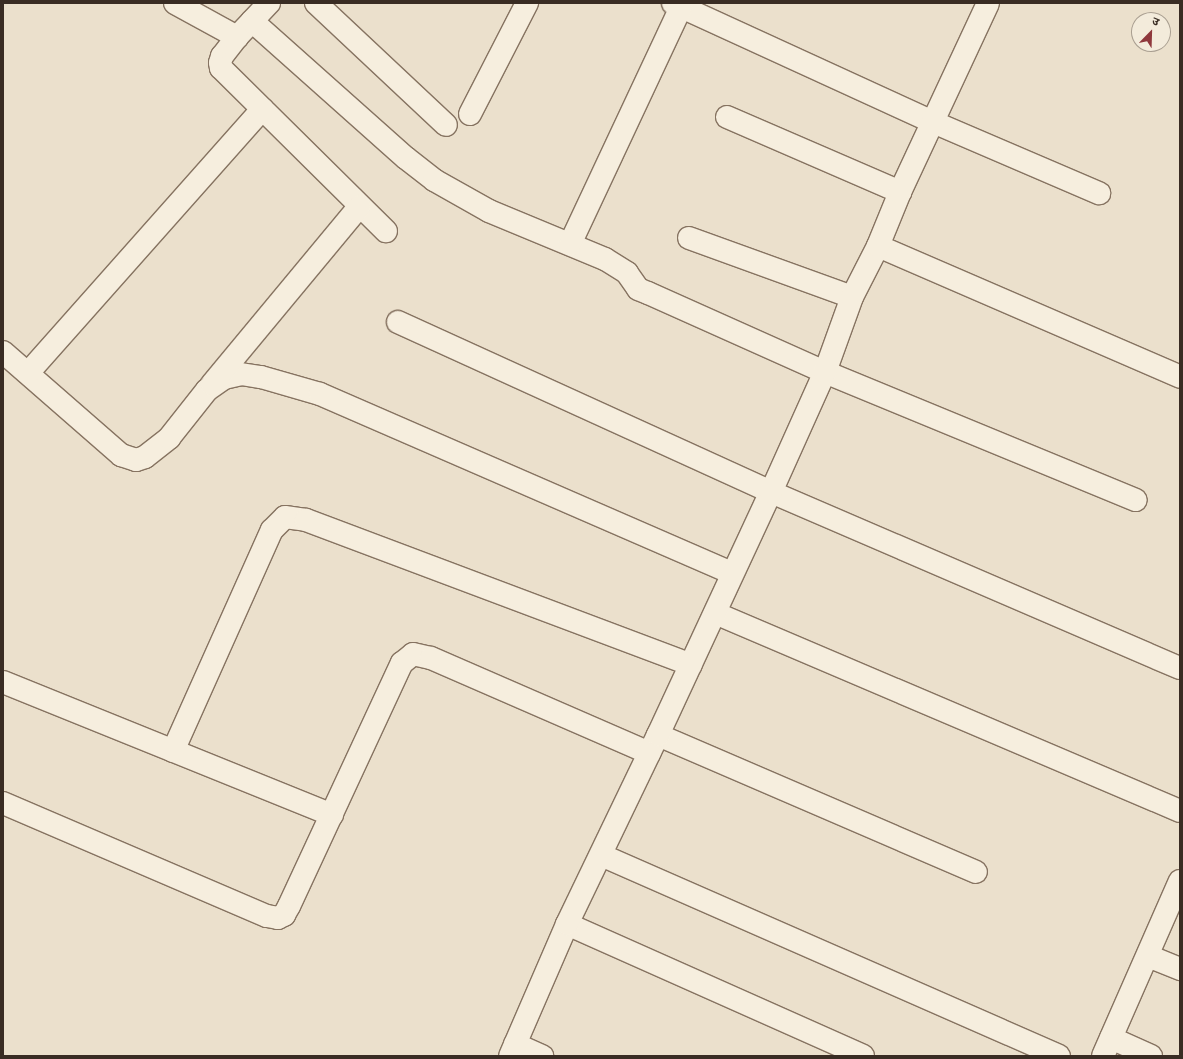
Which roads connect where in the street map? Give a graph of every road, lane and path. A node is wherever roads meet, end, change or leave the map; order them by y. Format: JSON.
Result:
{"nodes":[{"id":1,"x":174,"y":3,"type":"edge"},
{"id":2,"x":269,"y":3,"type":"edge"},
{"id":3,"x":316,"y":3,"type":"edge"},
{"id":4,"x":526,"y":3,"type":"edge"},
{"id":5,"x":988,"y":3,"type":"edge"},
{"id":6,"x":677,"y":5,"type":"edge"},
{"id":7,"x":252,"y":22,"type":"junction"},
{"id":8,"x":237,"y":37,"type":"junction"},
{"id":9,"x":262,"y":109,"type":"junction"},
{"id":10,"x":470,"y":114,"type":"dead end"},
{"id":11,"x":727,"y":117,"type":"dead end"},
{"id":12,"x":933,"y":122,"type":"junction"},
{"id":13,"x":446,"y":125,"type":"dead end"},
{"id":14,"x":900,"y":192,"type":"junction"},
{"id":15,"x":1099,"y":193,"type":"dead end"},
{"id":16,"x":360,"y":206,"type":"junction"},
{"id":17,"x":386,"y":231,"type":"dead end"},
{"id":18,"x":689,"y":238,"type":"dead end"},
{"id":19,"x":570,"y":244,"type":"junction"},
{"id":20,"x":878,"y":246,"type":"junction"},
{"id":21,"x":852,"y":297,"type":"junction"},
{"id":22,"x":398,"y":322,"type":"dead end"},
{"id":23,"x":3,"y":352,"type":"edge"},
{"id":24,"x":825,"y":372,"type":"junction"},
{"id":25,"x":28,"y":374,"type":"junction"},
{"id":26,"x":1180,"y":376,"type":"edge"},
{"id":27,"x":207,"y":390,"type":"junction"},
{"id":28,"x":771,"y":492,"type":"junction"},
{"id":29,"x":1136,"y":500,"type":"dead end"},
{"id":30,"x":732,"y":573,"type":"junction"},
{"id":31,"x":715,"y":613,"type":"junction"},
{"id":32,"x":691,"y":665,"type":"junction"},
{"id":33,"x":1180,"y":668,"type":"edge"},
{"id":34,"x":3,"y":682,"type":"edge"},
{"id":35,"x":654,"y":744,"type":"junction"},
{"id":36,"x":173,"y":751,"type":"junction"},
{"id":37,"x":3,"y":803,"type":"edge"},
{"id":38,"x":1180,"y":811,"type":"edge"},
{"id":39,"x":332,"y":815,"type":"junction"},
{"id":40,"x":601,"y":855,"type":"junction"},
{"id":41,"x":976,"y":872,"type":"dead end"},
{"id":42,"x":1180,"y":881,"type":"edge"},
{"id":43,"x":567,"y":924,"type":"junction"},
{"id":44,"x":1148,"y":956,"type":"junction"},
{"id":45,"x":1180,"y":969,"type":"edge"},
{"id":46,"x":1107,"y":1047,"type":"edge"},
{"id":47,"x":513,"y":1050,"type":"edge"},
{"id":48,"x":542,"y":1056,"type":"edge"},
{"id":49,"x":863,"y":1056,"type":"edge"},
{"id":50,"x":1060,"y":1056,"type":"edge"},
{"id":51,"x":1151,"y":1056,"type":"edge"}],
"edges":[{"from":1,"to":8,"type":"street"},
{"from":2,"to":7,"type":"street"},
{"from":3,"to":13,"type":"street"},
{"from":4,"to":10,"type":"street"},
{"from":5,"to":12,"type":"street"},
{"from":6,"to":12,"type":"street"},
{"from":6,"to":19,"type":"street"},
{"from":7,"to":8,"type":"street"},
{"from":7,"to":19,"type":"street"},
{"from":8,"to":9,"type":"street"},
{"from":9,"to":16,"type":"street"},
{"from":9,"to":25,"type":"street"},
{"from":11,"to":14,"type":"street"},
{"from":12,"to":14,"type":"street"},
{"from":12,"to":15,"type":"street"},
{"from":14,"to":20,"type":"street"},
{"from":16,"to":17,"type":"street"},
{"from":16,"to":27,"type":"street"},
{"from":18,"to":21,"type":"street"},
{"from":19,"to":24,"type":"street"},
{"from":20,"to":21,"type":"street"},
{"from":20,"to":26,"type":"street"},
{"from":21,"to":24,"type":"street"},
{"from":22,"to":28,"type":"street"},
{"from":23,"to":25,"type":"street"},
{"from":24,"to":28,"type":"street"},
{"from":24,"to":29,"type":"street"},
{"from":25,"to":27,"type":"street"},
{"from":27,"to":30,"type":"street"},
{"from":28,"to":30,"type":"street"},
{"from":28,"to":33,"type":"street"},
{"from":30,"to":31,"type":"street"},
{"from":31,"to":32,"type":"street"},
{"from":31,"to":38,"type":"street"},
{"from":32,"to":35,"type":"street"},
{"from":32,"to":36,"type":"street"},
{"from":34,"to":36,"type":"street"},
{"from":35,"to":39,"type":"street"},
{"from":35,"to":40,"type":"street"},
{"from":35,"to":41,"type":"street"},
{"from":36,"to":39,"type":"street"},
{"from":37,"to":39,"type":"street"},
{"from":40,"to":43,"type":"street"},
{"from":40,"to":50,"type":"street"},
{"from":42,"to":44,"type":"street"},
{"from":43,"to":47,"type":"street"},
{"from":43,"to":49,"type":"street"},
{"from":44,"to":45,"type":"street"},
{"from":44,"to":46,"type":"street"},
{"from":46,"to":51,"type":"street"},
{"from":47,"to":48,"type":"street"}]}
